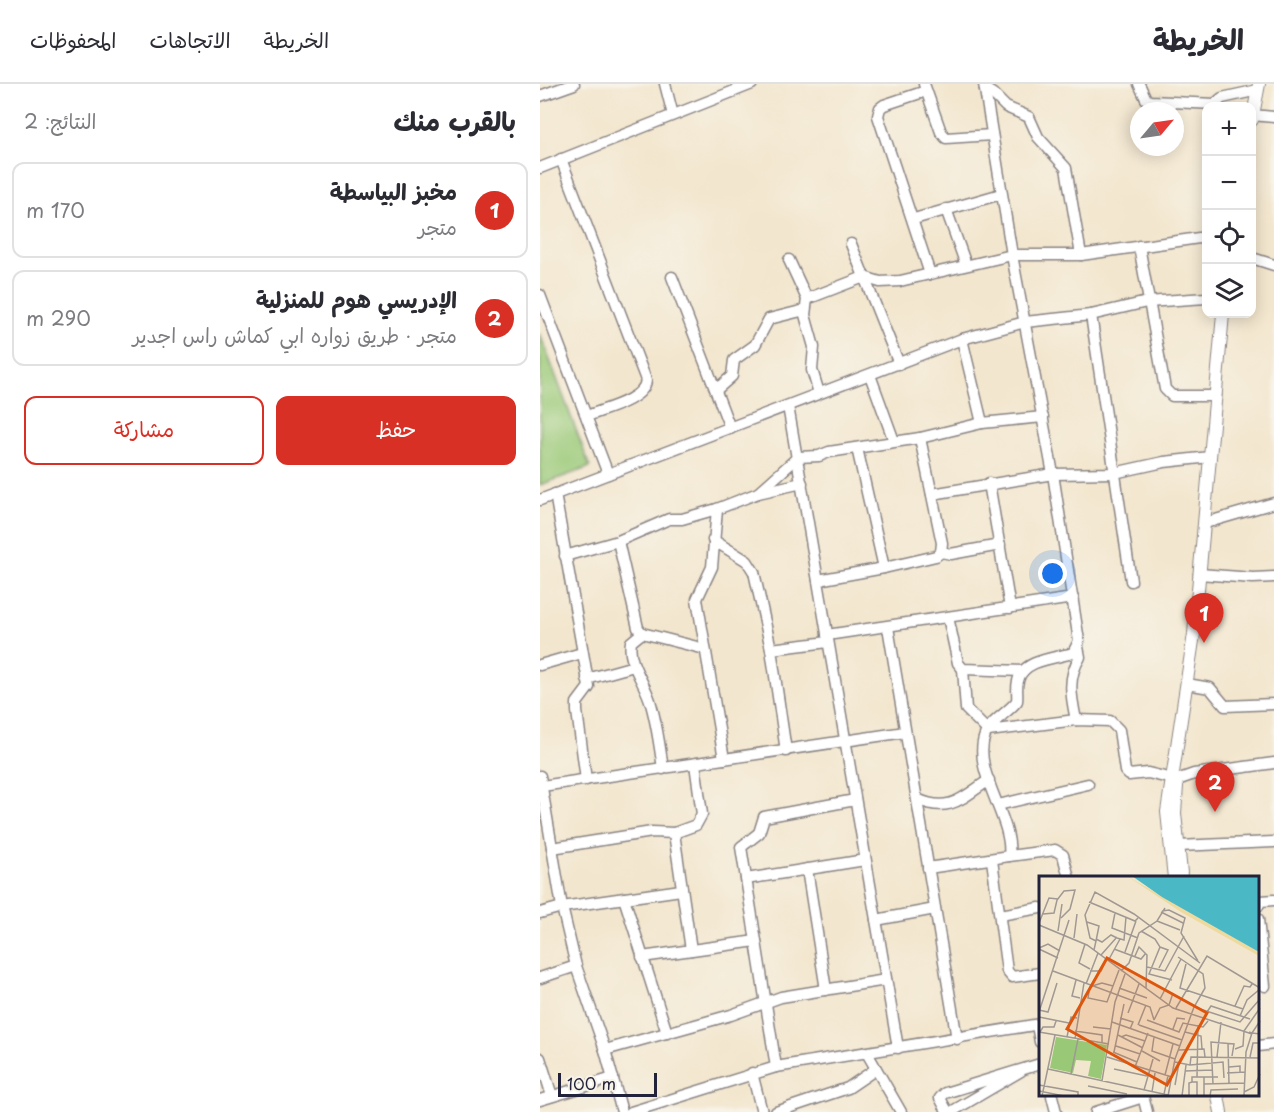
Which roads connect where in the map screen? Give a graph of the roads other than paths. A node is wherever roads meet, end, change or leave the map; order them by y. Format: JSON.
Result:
{"nodes":[{"id":1,"x":574,"y":84,"type":"edge"},
{"id":2,"x":665,"y":84,"type":"edge"},
{"id":3,"x":752,"y":84,"type":"edge"},
{"id":4,"x":1139,"y":84,"type":"edge"},
{"id":5,"x":984,"y":87,"type":"edge"},
{"id":6,"x":1258,"y":87,"type":"edge"},
{"id":7,"x":925,"y":88,"type":"edge"},
{"id":8,"x":540,"y":96,"type":"edge"},
{"id":9,"x":1255,"y":102,"type":"edge"},
{"id":10,"x":673,"y":115,"type":"junction"},
{"id":11,"x":1256,"y":117,"type":"edge"},
{"id":12,"x":1274,"y":117,"type":"edge"},
{"id":13,"x":992,"y":135,"type":"junction"},
{"id":14,"x":561,"y":159,"type":"junction"},
{"id":15,"x":540,"y":168,"type":"edge"},
{"id":16,"x":1001,"y":194,"type":"junction"},
{"id":17,"x":946,"y":209,"type":"junction"},
{"id":18,"x":914,"y":219,"type":"junction"},
{"id":19,"x":1202,"y":238,"type":"edge"},
{"id":20,"x":851,"y":244,"type":"dead end"},
{"id":21,"x":1139,"y":246,"type":"junction"},
{"id":22,"x":1012,"y":255,"type":"junction"},
{"id":23,"x":1081,"y":255,"type":"junction"},
{"id":24,"x":789,"y":260,"type":"dead end"},
{"id":25,"x":1256,"y":260,"type":"edge"},
{"id":26,"x":966,"y":265,"type":"junction"},
{"id":27,"x":1274,"y":265,"type":"edge"},
{"id":28,"x":930,"y":274,"type":"junction"},
{"id":29,"x":672,"y":277,"type":"dead end"},
{"id":30,"x":864,"y":278,"type":"junction"},
{"id":31,"x":540,"y":295,"type":"edge"},
{"id":32,"x":1202,"y":298,"type":"edge"},
{"id":33,"x":1147,"y":302,"type":"junction"},
{"id":34,"x":806,"y":304,"type":"junction"},
{"id":35,"x":1090,"y":315,"type":"junction"},
{"id":36,"x":1223,"y":318,"type":"edge"},
{"id":37,"x":1025,"y":322,"type":"junction"},
{"id":38,"x":962,"y":339,"type":"junction"},
{"id":39,"x":899,"y":363,"type":"junction"},
{"id":40,"x":870,"y":375,"type":"junction"},
{"id":41,"x":716,"y":390,"type":"junction"},
{"id":42,"x":819,"y":393,"type":"junction"},
{"id":43,"x":1216,"y":396,"type":"junction"},
{"id":44,"x":788,"y":406,"type":"junction"},
{"id":45,"x":587,"y":416,"type":"junction"},
{"id":46,"x":1043,"y":417,"type":"junction"},
{"id":47,"x":982,"y":423,"type":"junction"},
{"id":48,"x":730,"y":428,"type":"junction"},
{"id":49,"x":920,"y":438,"type":"junction"},
{"id":50,"x":894,"y":441,"type":"junction"},
{"id":51,"x":857,"y":448,"type":"junction"},
{"id":52,"x":798,"y":457,"type":"junction"},
{"id":53,"x":1210,"y":457,"type":"junction"},
{"id":54,"x":1114,"y":472,"type":"junction"},
{"id":55,"x":608,"y":474,"type":"junction"},
{"id":56,"x":1053,"y":474,"type":"junction"},
{"id":57,"x":802,"y":483,"type":"junction"},
{"id":58,"x":989,"y":483,"type":"junction"},
{"id":59,"x":758,"y":493,"type":"junction"},
{"id":60,"x":555,"y":494,"type":"junction"},
{"id":61,"x":932,"y":494,"type":"junction"},
{"id":62,"x":540,"y":500,"type":"edge"},
{"id":63,"x":1274,"y":503,"type":"edge"},
{"id":64,"x":717,"y":509,"type":"junction"},
{"id":65,"x":1204,"y":523,"type":"junction"},
{"id":66,"x":713,"y":540,"type":"junction"},
{"id":67,"x":618,"y":541,"type":"junction"},
{"id":68,"x":1000,"y":545,"type":"junction"},
{"id":69,"x":941,"y":552,"type":"junction"},
{"id":70,"x":565,"y":556,"type":"junction"},
{"id":71,"x":884,"y":568,"type":"junction"},
{"id":72,"x":1199,"y":574,"type":"junction"},
{"id":73,"x":1274,"y":577,"type":"edge"},
{"id":74,"x":819,"y":580,"type":"junction"},
{"id":75,"x":1131,"y":581,"type":"dead end"},
{"id":76,"x":1073,"y":598,"type":"junction"},
{"id":77,"x":1010,"y":608,"type":"junction"},
{"id":78,"x":948,"y":617,"type":"junction"},
{"id":79,"x":888,"y":627,"type":"junction"},
{"id":80,"x":642,"y":633,"type":"junction"},
{"id":81,"x":827,"y":639,"type":"junction"},
{"id":82,"x":1078,"y":647,"type":"junction"},
{"id":83,"x":705,"y":648,"type":"junction"},
{"id":84,"x":771,"y":648,"type":"junction"},
{"id":85,"x":582,"y":653,"type":"junction"},
{"id":86,"x":540,"y":665,"type":"edge"},
{"id":87,"x":634,"y":666,"type":"junction"},
{"id":88,"x":963,"y":669,"type":"junction"},
{"id":89,"x":1023,"y":671,"type":"junction"},
{"id":90,"x":587,"y":679,"type":"junction"},
{"id":91,"x":1187,"y":684,"type":"junction"},
{"id":92,"x":1274,"y":704,"type":"edge"},
{"id":93,"x":1076,"y":720,"type":"junction"},
{"id":94,"x":988,"y":731,"type":"junction"},
{"id":95,"x":905,"y":732,"type":"junction"},
{"id":96,"x":845,"y":742,"type":"junction"},
{"id":97,"x":786,"y":751,"type":"junction"},
{"id":98,"x":724,"y":759,"type":"junction"},
{"id":99,"x":1274,"y":763,"type":"edge"},
{"id":100,"x":695,"y":764,"type":"junction"},
{"id":101,"x":663,"y":769,"type":"junction"},
{"id":102,"x":586,"y":780,"type":"junction"},
{"id":103,"x":989,"y":780,"type":"junction"},
{"id":104,"x":1174,"y":780,"type":"junction"},
{"id":105,"x":541,"y":781,"type":"edge"},
{"id":106,"x":1088,"y":784,"type":"dead end"},
{"id":107,"x":917,"y":799,"type":"junction"},
{"id":108,"x":855,"y":800,"type":"junction"},
{"id":109,"x":998,"y":805,"type":"junction"},
{"id":110,"x":1171,"y":813,"type":"junction"},
{"id":111,"x":674,"y":832,"type":"junction"},
{"id":112,"x":1274,"y":842,"type":"edge"},
{"id":113,"x":1178,"y":846,"type":"junction"},
{"id":114,"x":552,"y":848,"type":"junction"},
{"id":115,"x":1009,"y":856,"type":"junction"},
{"id":116,"x":865,"y":860,"type":"junction"},
{"id":117,"x":992,"y":860,"type":"junction"},
{"id":118,"x":928,"y":868,"type":"junction"},
{"id":119,"x":807,"y":869,"type":"junction"},
{"id":120,"x":1069,"y":876,"type":"edge"},
{"id":121,"x":1174,"y":876,"type":"edge"},
{"id":122,"x":1182,"y":876,"type":"edge"},
{"id":123,"x":746,"y":879,"type":"junction"},
{"id":124,"x":681,"y":890,"type":"junction"},
{"id":125,"x":624,"y":898,"type":"junction"},
{"id":126,"x":1274,"y":900,"type":"edge"},
{"id":127,"x":1259,"y":904,"type":"edge"},
{"id":128,"x":562,"y":907,"type":"junction"},
{"id":129,"x":1039,"y":908,"type":"edge"},
{"id":130,"x":935,"y":909,"type":"junction"},
{"id":131,"x":540,"y":913,"type":"edge"},
{"id":132,"x":1000,"y":915,"type":"junction"},
{"id":133,"x":876,"y":920,"type":"junction"},
{"id":134,"x":1259,"y":936,"type":"edge"},
{"id":135,"x":756,"y":941,"type":"junction"},
{"id":136,"x":691,"y":950,"type":"junction"},
{"id":137,"x":642,"y":957,"type":"junction"},
{"id":138,"x":576,"y":966,"type":"junction"},
{"id":139,"x":1039,"y":973,"type":"edge"},
{"id":140,"x":540,"y":978,"type":"edge"},
{"id":141,"x":886,"y":980,"type":"junction"},
{"id":142,"x":1265,"y":986,"type":"edge"},
{"id":143,"x":826,"y":990,"type":"junction"},
{"id":144,"x":765,"y":1004,"type":"junction"},
{"id":145,"x":1038,"y":1025,"type":"edge"},
{"id":146,"x":667,"y":1033,"type":"junction"},
{"id":147,"x":957,"y":1039,"type":"junction"},
{"id":148,"x":1274,"y":1044,"type":"edge"},
{"id":149,"x":1259,"y":1046,"type":"edge"},
{"id":150,"x":898,"y":1048,"type":"junction"},
{"id":151,"x":605,"y":1050,"type":"junction"},
{"id":152,"x":867,"y":1053,"type":"junction"},
{"id":153,"x":540,"y":1058,"type":"edge"},
{"id":154,"x":1039,"y":1064,"type":"edge"},
{"id":155,"x":776,"y":1067,"type":"junction"},
{"id":156,"x":876,"y":1069,"type":"junction"},
{"id":157,"x":1021,"y":1071,"type":"junction"},
{"id":158,"x":752,"y":1073,"type":"junction"},
{"id":159,"x":613,"y":1078,"type":"junction"},
{"id":160,"x":552,"y":1096,"type":"junction"},
{"id":161,"x":1052,"y":1097,"type":"edge"},
{"id":162,"x":1140,"y":1097,"type":"edge"},
{"id":163,"x":1143,"y":1097,"type":"edge"},
{"id":164,"x":1210,"y":1097,"type":"edge"},
{"id":165,"x":1218,"y":1097,"type":"edge"},
{"id":166,"x":540,"y":1100,"type":"edge"},
{"id":167,"x":760,"y":1111,"type":"edge"},
{"id":168,"x":622,"y":1112,"type":"edge"},
{"id":169,"x":631,"y":1112,"type":"edge"},
{"id":170,"x":777,"y":1112,"type":"edge"},
{"id":171,"x":901,"y":1112,"type":"edge"},
{"id":172,"x":1056,"y":1112,"type":"edge"},
{"id":173,"x":1096,"y":1112,"type":"edge"},
{"id":174,"x":1147,"y":1112,"type":"edge"},
{"id":175,"x":1213,"y":1112,"type":"edge"},
{"id":176,"x":1221,"y":1112,"type":"edge"}],
"edges":[{"from":1,"to":8,"type":"street"},
{"from":2,"to":10,"type":"street"},
{"from":3,"to":10,"type":"street"},
{"from":4,"to":6,"type":"street"},
{"from":5,"to":13,"type":"street"},
{"from":5,"to":23,"type":"street"},
{"from":6,"to":9,"type":"main road"},
{"from":7,"to":13,"type":"street"},
{"from":7,"to":18,"type":"street"},
{"from":10,"to":14,"type":"street"},
{"from":11,"to":12,"type":"street"},
{"from":13,"to":16,"type":"street"},
{"from":14,"to":15,"type":"street"},
{"from":14,"to":45,"type":"street"},
{"from":16,"to":17,"type":"street"},
{"from":16,"to":22,"type":"street"},
{"from":17,"to":18,"type":"street"},
{"from":17,"to":26,"type":"street"},
{"from":18,"to":28,"type":"street"},
{"from":19,"to":21,"type":"street"},
{"from":20,"to":30,"type":"street"},
{"from":21,"to":23,"type":"street"},
{"from":21,"to":33,"type":"street"},
{"from":22,"to":23,"type":"street"},
{"from":22,"to":26,"type":"street"},
{"from":22,"to":37,"type":"street"},
{"from":24,"to":34,"type":"street"},
{"from":25,"to":27,"type":"street"},
{"from":26,"to":28,"type":"street"},
{"from":28,"to":30,"type":"street"},
{"from":29,"to":41,"type":"street"},
{"from":30,"to":34,"type":"street"},
{"from":30,"to":39,"type":"street"},
{"from":31,"to":45,"type":"street"},
{"from":32,"to":33,"type":"street"},
{"from":33,"to":35,"type":"street"},
{"from":33,"to":43,"type":"street"},
{"from":34,"to":41,"type":"street"},
{"from":34,"to":42,"type":"street"},
{"from":35,"to":37,"type":"street"},
{"from":35,"to":54,"type":"street"},
{"from":36,"to":43,"type":"main road"},
{"from":37,"to":38,"type":"street"},
{"from":37,"to":46,"type":"street"},
{"from":38,"to":39,"type":"street"},
{"from":38,"to":47,"type":"street"},
{"from":39,"to":40,"type":"street"},
{"from":40,"to":42,"type":"street"},
{"from":40,"to":50,"type":"street"},
{"from":41,"to":48,"type":"street"},
{"from":42,"to":44,"type":"street"},
{"from":43,"to":53,"type":"main road"},
{"from":44,"to":48,"type":"street"},
{"from":44,"to":52,"type":"street"},
{"from":45,"to":55,"type":"street"},
{"from":46,"to":47,"type":"street"},
{"from":46,"to":56,"type":"street"},
{"from":47,"to":49,"type":"street"},
{"from":48,"to":55,"type":"street"},
{"from":49,"to":50,"type":"street"},
{"from":49,"to":61,"type":"street"},
{"from":50,"to":51,"type":"street"},
{"from":51,"to":52,"type":"street"},
{"from":51,"to":71,"type":"street"},
{"from":52,"to":57,"type":"street"},
{"from":52,"to":59,"type":"street"},
{"from":53,"to":54,"type":"street"},
{"from":53,"to":65,"type":"main road"},
{"from":54,"to":56,"type":"street"},
{"from":54,"to":75,"type":"street"},
{"from":55,"to":60,"type":"street"},
{"from":56,"to":58,"type":"street"},
{"from":56,"to":76,"type":"street"},
{"from":57,"to":59,"type":"street"},
{"from":57,"to":74,"type":"street"},
{"from":58,"to":61,"type":"street"},
{"from":58,"to":68,"type":"street"},
{"from":59,"to":64,"type":"street"},
{"from":60,"to":62,"type":"street"},
{"from":60,"to":70,"type":"street"},
{"from":61,"to":69,"type":"street"},
{"from":63,"to":65,"type":"street"},
{"from":64,"to":66,"type":"street"},
{"from":64,"to":67,"type":"street"},
{"from":65,"to":72,"type":"main road"},
{"from":66,"to":83,"type":"street"},
{"from":66,"to":84,"type":"street"},
{"from":67,"to":70,"type":"street"},
{"from":67,"to":80,"type":"street"},
{"from":68,"to":69,"type":"street"},
{"from":68,"to":77,"type":"street"},
{"from":69,"to":71,"type":"street"},
{"from":70,"to":85,"type":"street"},
{"from":71,"to":74,"type":"street"},
{"from":72,"to":73,"type":"street"},
{"from":72,"to":91,"type":"main road"},
{"from":74,"to":81,"type":"street"},
{"from":76,"to":77,"type":"street"},
{"from":76,"to":82,"type":"street"},
{"from":77,"to":78,"type":"street"},
{"from":78,"to":79,"type":"street"},
{"from":78,"to":88,"type":"street"},
{"from":79,"to":81,"type":"street"},
{"from":79,"to":95,"type":"street"},
{"from":80,"to":83,"type":"street"},
{"from":80,"to":87,"type":"street"},
{"from":81,"to":84,"type":"street"},
{"from":81,"to":96,"type":"street"},
{"from":82,"to":89,"type":"street"},
{"from":82,"to":93,"type":"street"},
{"from":83,"to":98,"type":"street"},
{"from":84,"to":97,"type":"street"},
{"from":85,"to":86,"type":"street"},
{"from":85,"to":90,"type":"street"},
{"from":87,"to":90,"type":"street"},
{"from":87,"to":101,"type":"street"},
{"from":88,"to":89,"type":"street"},
{"from":88,"to":94,"type":"street"},
{"from":89,"to":94,"type":"street"},
{"from":90,"to":102,"type":"street"},
{"from":91,"to":92,"type":"street"},
{"from":91,"to":104,"type":"main road"},
{"from":93,"to":94,"type":"street"},
{"from":93,"to":104,"type":"street"},
{"from":94,"to":103,"type":"street"},
{"from":95,"to":96,"type":"street"},
{"from":95,"to":107,"type":"street"},
{"from":96,"to":97,"type":"street"},
{"from":96,"to":108,"type":"street"},
{"from":97,"to":98,"type":"street"},
{"from":98,"to":100,"type":"street"},
{"from":99,"to":104,"type":"street"},
{"from":100,"to":101,"type":"street"},
{"from":100,"to":111,"type":"street"},
{"from":101,"to":102,"type":"street"},
{"from":102,"to":105,"type":"street"},
{"from":103,"to":107,"type":"street"},
{"from":103,"to":109,"type":"street"},
{"from":104,"to":110,"type":"main road"},
{"from":105,"to":114,"type":"street"},
{"from":106,"to":109,"type":"street"},
{"from":107,"to":118,"type":"street"},
{"from":108,"to":116,"type":"street"},
{"from":108,"to":123,"type":"street"},
{"from":109,"to":115,"type":"street"},
{"from":110,"to":113,"type":"main road"},
{"from":110,"to":121,"type":"main road"},
{"from":111,"to":114,"type":"street"},
{"from":111,"to":124,"type":"street"},
{"from":112,"to":113,"type":"street"},
{"from":113,"to":122,"type":"main road"},
{"from":114,"to":128,"type":"street"},
{"from":115,"to":117,"type":"street"},
{"from":115,"to":120,"type":"street"},
{"from":116,"to":119,"type":"street"},
{"from":116,"to":133,"type":"street"},
{"from":117,"to":118,"type":"street"},
{"from":117,"to":132,"type":"street"},
{"from":118,"to":130,"type":"street"},
{"from":119,"to":123,"type":"street"},
{"from":119,"to":143,"type":"street"},
{"from":123,"to":135,"type":"street"},
{"from":124,"to":125,"type":"street"},
{"from":124,"to":136,"type":"street"},
{"from":125,"to":128,"type":"street"},
{"from":125,"to":137,"type":"street"},
{"from":126,"to":127,"type":"street"},
{"from":128,"to":131,"type":"street"},
{"from":128,"to":138,"type":"street"},
{"from":129,"to":132,"type":"street"},
{"from":130,"to":133,"type":"street"},
{"from":130,"to":147,"type":"street"},
{"from":132,"to":139,"type":"street"},
{"from":133,"to":141,"type":"street"},
{"from":134,"to":142,"type":"street"},
{"from":135,"to":136,"type":"street"},
{"from":135,"to":144,"type":"street"},
{"from":136,"to":137,"type":"street"},
{"from":137,"to":146,"type":"street"},
{"from":138,"to":140,"type":"street"},
{"from":138,"to":151,"type":"street"},
{"from":141,"to":143,"type":"street"},
{"from":141,"to":150,"type":"street"},
{"from":143,"to":144,"type":"street"},
{"from":144,"to":146,"type":"street"},
{"from":144,"to":155,"type":"street"},
{"from":145,"to":147,"type":"street"},
{"from":146,"to":151,"type":"street"},
{"from":147,"to":150,"type":"street"},
{"from":148,"to":149,"type":"street"},
{"from":150,"to":152,"type":"street"},
{"from":151,"to":159,"type":"street"},
{"from":152,"to":155,"type":"street"},
{"from":152,"to":156,"type":"street"},
{"from":153,"to":160,"type":"street"},
{"from":154,"to":157,"type":"street"},
{"from":155,"to":158,"type":"street"},
{"from":156,"to":170,"type":"street"},
{"from":156,"to":171,"type":"street"},
{"from":157,"to":157,"type":"street"},
{"from":158,"to":167,"type":"street"},
{"from":158,"to":169,"type":"street"},
{"from":159,"to":160,"type":"street"},
{"from":159,"to":168,"type":"street"},
{"from":160,"to":166,"type":"street"},
{"from":161,"to":172,"type":"street"},
{"from":162,"to":173,"type":"street"},
{"from":163,"to":174,"type":"street"},
{"from":164,"to":175,"type":"main road"},
{"from":165,"to":176,"type":"main road"}]}
